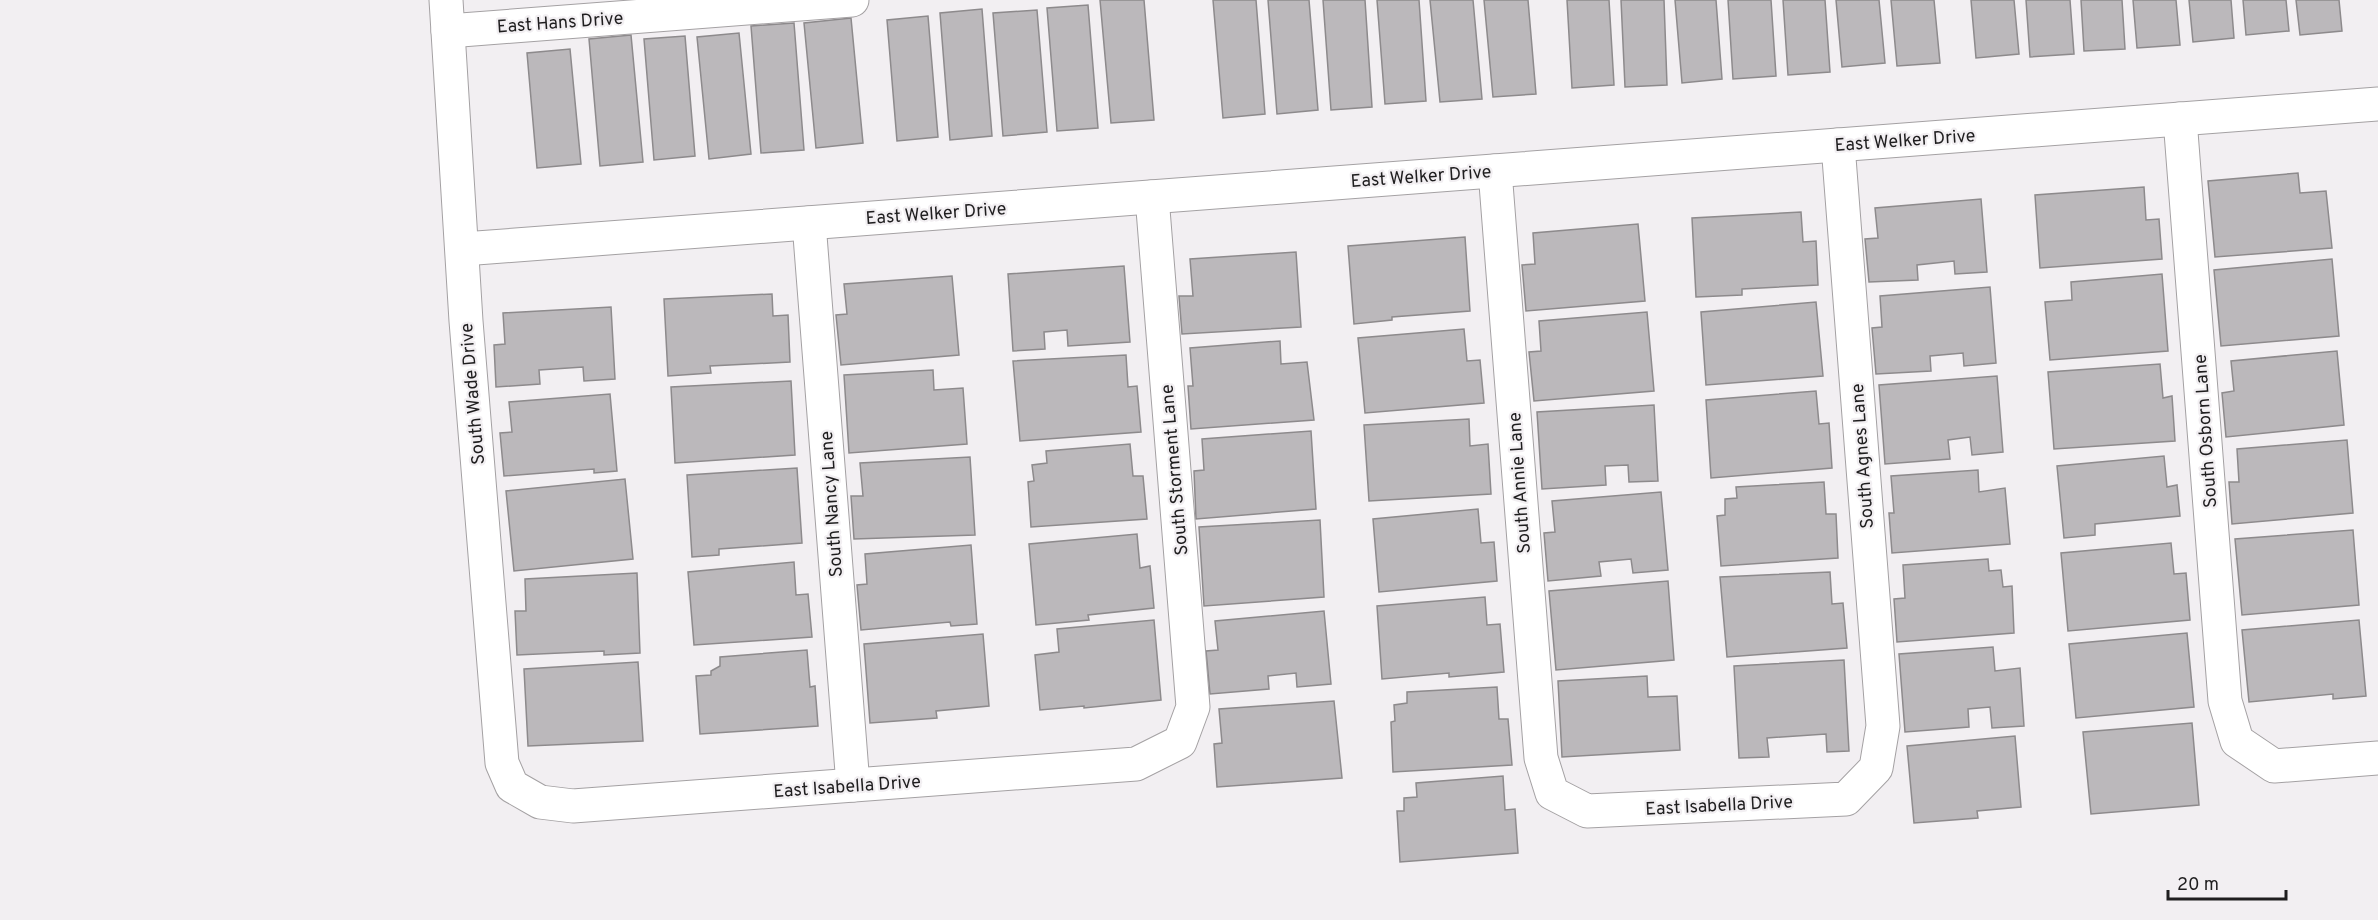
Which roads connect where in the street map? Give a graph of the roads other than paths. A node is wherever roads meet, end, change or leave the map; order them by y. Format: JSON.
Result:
{"nodes":[{"id":1,"x":852,"y":0,"type":"edge"},
{"id":2,"x":673,"y":7,"type":"edge"},
{"id":3,"x":447,"y":16,"type":"edge"},
{"id":4,"x":2378,"y":104,"type":"edge"},
{"id":5,"x":2180,"y":119,"type":"junction"},
{"id":6,"x":1838,"y":145,"type":"junction"},
{"id":7,"x":1495,"y":171,"type":"junction"},
{"id":8,"x":1152,"y":197,"type":"junction"},
{"id":9,"x":809,"y":223,"type":"junction"},
{"id":10,"x":463,"y":249,"type":"junction"},
{"id":11,"x":1180,"y":742,"type":"joint"},
{"id":12,"x":2378,"y":758,"type":"edge"},
{"id":13,"x":1876,"y":768,"type":"joint"},
{"id":14,"x":853,"y":785,"type":"junction"},
{"id":15,"x":512,"y":786,"type":"joint"},
{"id":16,"x":1552,"y":793,"type":"joint"}],
"edges":[{"from":1,"to":2,"type":"street","name":"East Hans Drive"},
{"from":2,"to":3,"type":"street","name":"East Hans Drive"},
{"from":3,"to":10,"type":"street","name":"South Wade Drive"},
{"from":4,"to":5,"type":"street","name":"East Welker Drive"},
{"from":5,"to":6,"type":"street","name":"East Welker Drive"},
{"from":5,"to":12,"type":"street","name":"South Osborn Lane"},
{"from":6,"to":7,"type":"street","name":"East Welker Drive"},
{"from":6,"to":13,"type":"street","name":"South Agnes Lane"},
{"from":7,"to":8,"type":"street","name":"East Welker Drive"},
{"from":7,"to":16,"type":"street","name":"South Annie Lane"},
{"from":8,"to":9,"type":"street","name":"East Welker Drive"},
{"from":8,"to":11,"type":"street","name":"South Storment Lane"},
{"from":9,"to":10,"type":"street","name":"East Welker Drive"},
{"from":9,"to":14,"type":"street","name":"South Nancy Lane"},
{"from":10,"to":15,"type":"street","name":"South Wade Drive"},
{"from":11,"to":14,"type":"street","name":"East Isabella Drive"},
{"from":13,"to":16,"type":"street","name":"East Isabella Drive"},
{"from":14,"to":15,"type":"street","name":"East Isabella Drive"}]}
